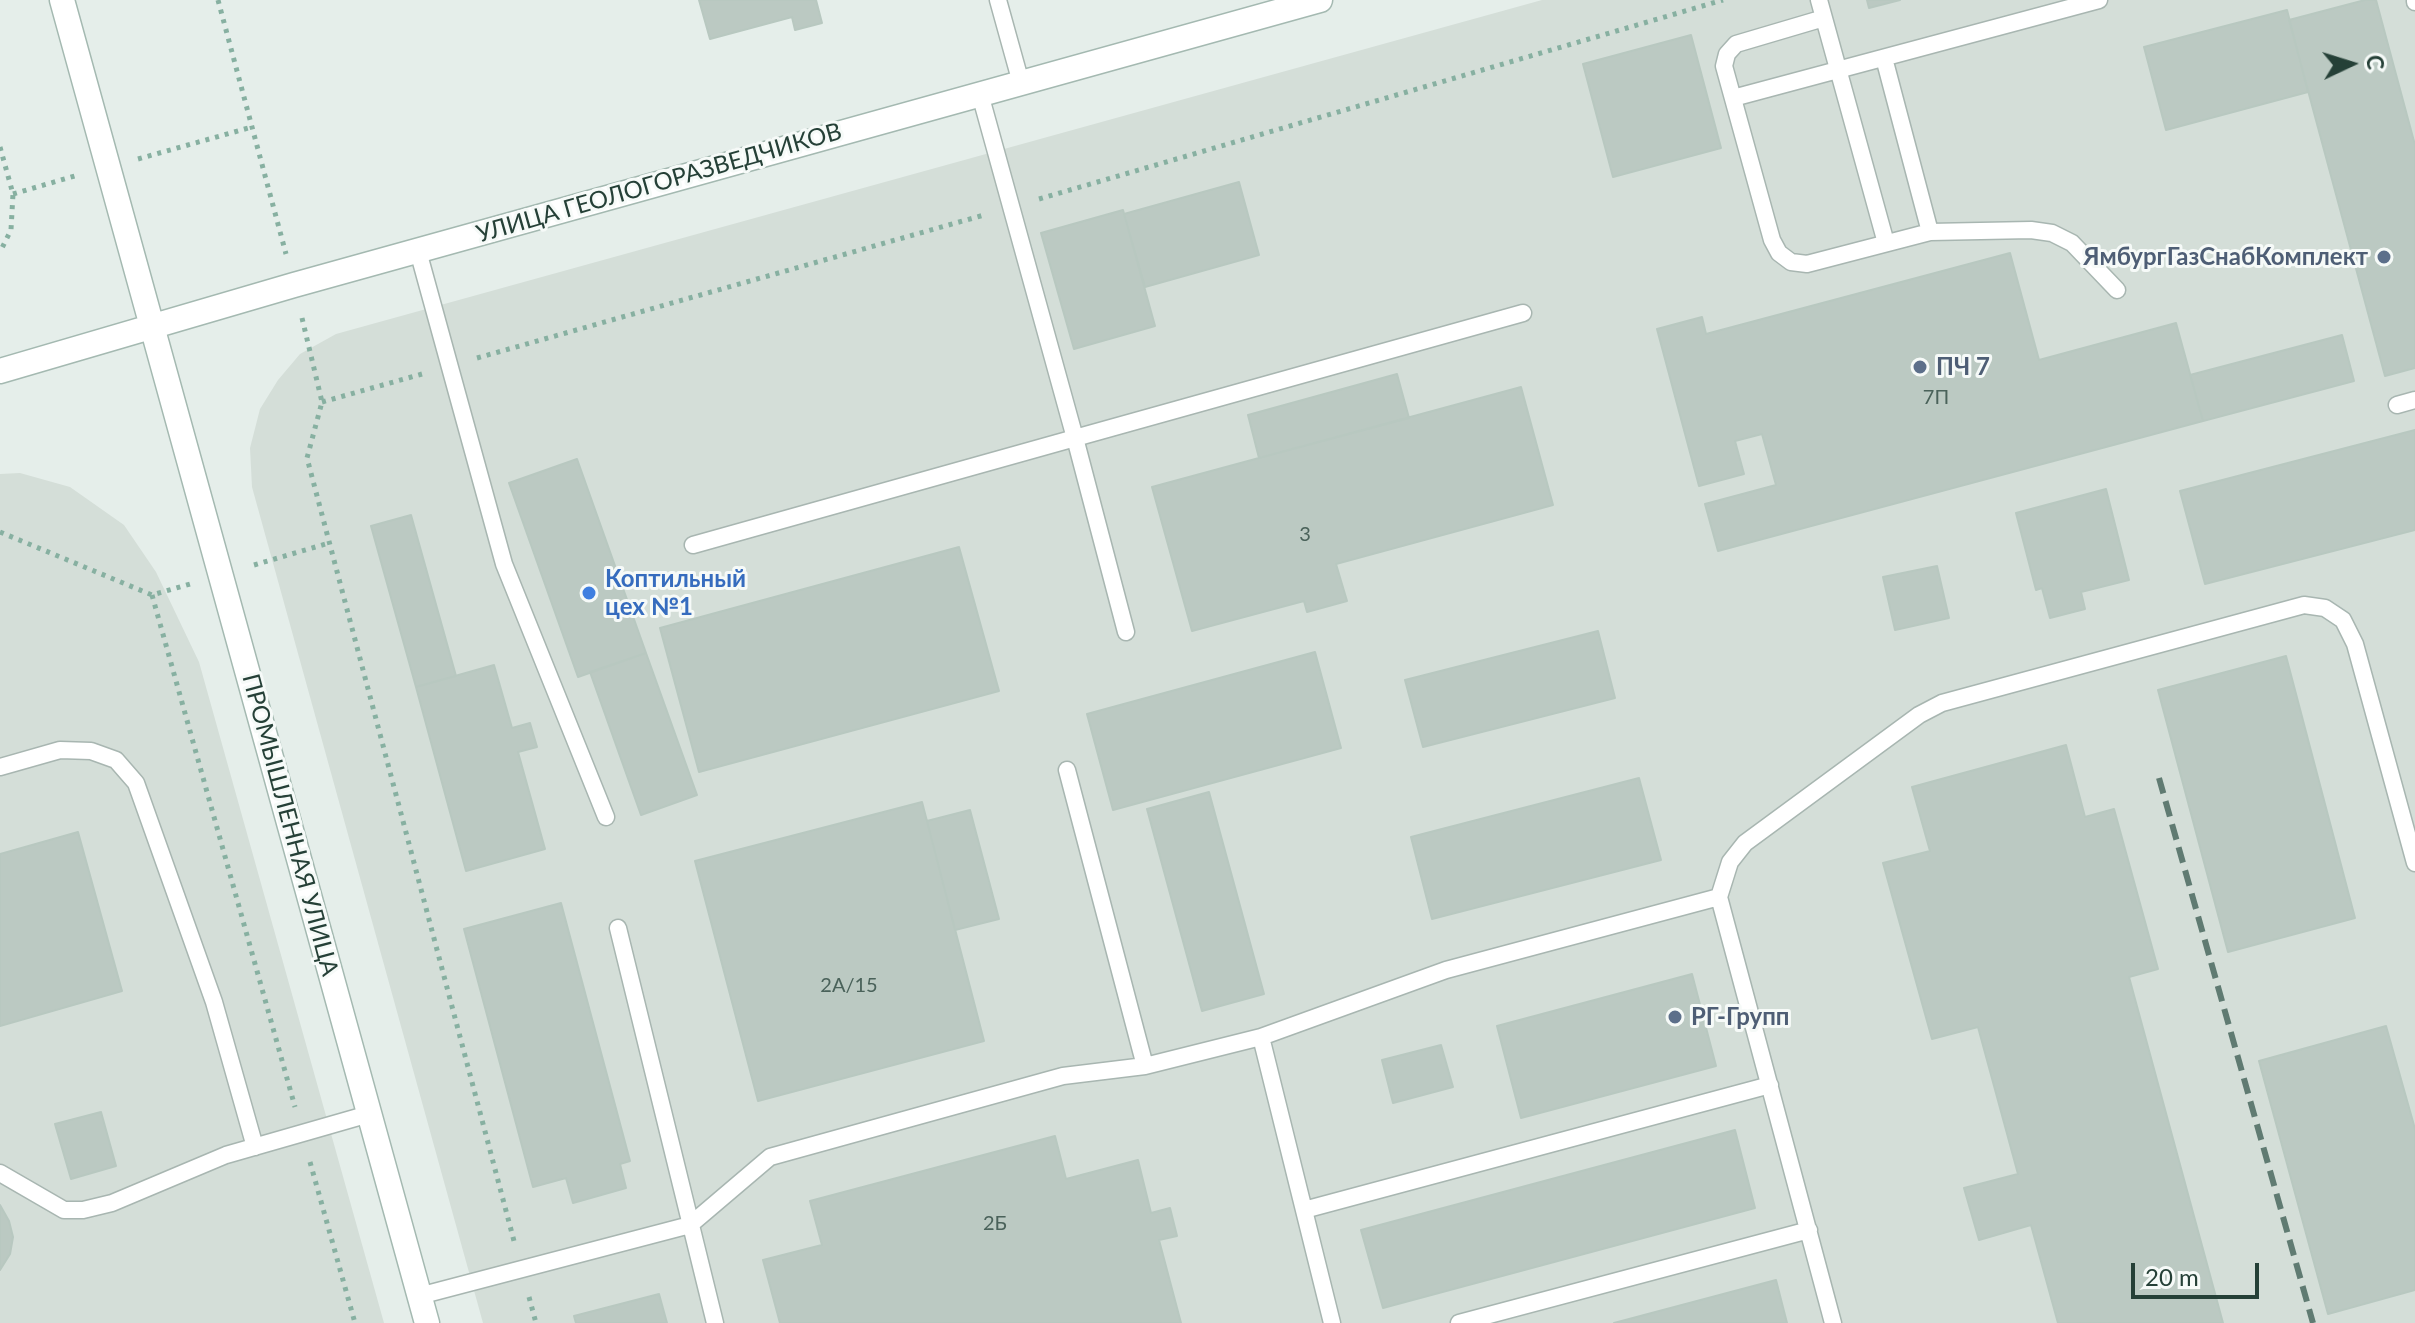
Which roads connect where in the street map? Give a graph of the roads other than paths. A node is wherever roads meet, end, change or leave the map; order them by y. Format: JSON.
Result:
{"nodes":[{"id":1,"x":62,"y":0,"type":"edge"},
{"id":2,"x":998,"y":0,"type":"edge"},
{"id":3,"x":1320,"y":0,"type":"edge"},
{"id":4,"x":1819,"y":0,"type":"edge"},
{"id":5,"x":2099,"y":0,"type":"edge"},
{"id":6,"x":1824,"y":18,"type":"junction"},
{"id":7,"x":1884,"y":58,"type":"junction"},
{"id":8,"x":1839,"y":70,"type":"junction"},
{"id":9,"x":1021,"y":83,"type":"junction"},
{"id":10,"x":980,"y":94,"type":"junction"},
{"id":11,"x":1733,"y":98,"type":"junction"},
{"id":12,"x":1930,"y":232,"type":"junction"},
{"id":13,"x":1886,"y":243,"type":"junction"},
{"id":14,"x":418,"y":251,"type":"junction"},
{"id":15,"x":2117,"y":290,"type":"dead end"},
{"id":16,"x":1523,"y":313,"type":"dead end"},
{"id":17,"x":153,"y":328,"type":"junction"},
{"id":18,"x":0,"y":371,"type":"edge"},
{"id":19,"x":2415,"y":400,"type":"edge"},
{"id":20,"x":2397,"y":405,"type":"dead end"},
{"id":21,"x":1075,"y":438,"type":"junction"},
{"id":22,"x":693,"y":545,"type":"dead end"},
{"id":23,"x":1126,"y":632,"type":"dead end"},
{"id":24,"x":0,"y":767,"type":"edge"},
{"id":25,"x":1067,"y":770,"type":"dead end"},
{"id":26,"x":606,"y":817,"type":"dead end"},
{"id":27,"x":2415,"y":863,"type":"edge"},
{"id":28,"x":1719,"y":897,"type":"junction"},
{"id":29,"x":618,"y":928,"type":"dead end"},
{"id":30,"x":1261,"y":1037,"type":"junction"},
{"id":31,"x":1145,"y":1066,"type":"junction"},
{"id":32,"x":1770,"y":1085,"type":"junction"},
{"id":33,"x":369,"y":1114,"type":"junction"},
{"id":34,"x":255,"y":1147,"type":"junction"},
{"id":35,"x":0,"y":1173,"type":"edge"},
{"id":36,"x":1304,"y":1210,"type":"junction"},
{"id":37,"x":690,"y":1225,"type":"junction"},
{"id":38,"x":1809,"y":1230,"type":"junction"},
{"id":39,"x":419,"y":1296,"type":"junction"},
{"id":40,"x":427,"y":1323,"type":"edge"},
{"id":41,"x":715,"y":1323,"type":"edge"},
{"id":42,"x":1332,"y":1323,"type":"edge"},
{"id":43,"x":1459,"y":1323,"type":"edge"},
{"id":44,"x":1833,"y":1323,"type":"edge"}],
"edges":[{"from":1,"to":17,"type":"main road","name":"ПРОМЫШЛЕННАЯ УЛИЦА"},
{"from":2,"to":9,"type":"lane"},
{"from":3,"to":9,"type":"main road","name":"УЛИЦА ГЕОЛОГОРАЗВЕДЧИКОВ"},
{"from":4,"to":6,"type":"lane"},
{"from":5,"to":7,"type":"lane"},
{"from":6,"to":8,"type":"lane"},
{"from":6,"to":11,"type":"lane"},
{"from":7,"to":8,"type":"lane"},
{"from":7,"to":12,"type":"lane"},
{"from":8,"to":11,"type":"lane"},
{"from":8,"to":13,"type":"lane"},
{"from":9,"to":10,"type":"main road","name":"УЛИЦА ГЕОЛОГОРАЗВЕДЧИКОВ"},
{"from":10,"to":14,"type":"main road","name":"УЛИЦА ГЕОЛОГОРАЗВЕДЧИКОВ"},
{"from":10,"to":21,"type":"lane"},
{"from":11,"to":13,"type":"lane"},
{"from":12,"to":13,"type":"lane"},
{"from":12,"to":15,"type":"lane"},
{"from":14,"to":17,"type":"main road","name":"УЛИЦА ГЕОЛОГОРАЗВЕДЧИКОВ"},
{"from":14,"to":26,"type":"lane"},
{"from":16,"to":21,"type":"lane"},
{"from":17,"to":18,"type":"main road","name":"УЛИЦА ГЕОЛОГОРАЗВЕДЧИКОВ"},
{"from":17,"to":33,"type":"main road","name":"ПРОМЫШЛЕННАЯ УЛИЦА"},
{"from":19,"to":20,"type":"lane"},
{"from":21,"to":22,"type":"lane"},
{"from":21,"to":23,"type":"lane"},
{"from":24,"to":34,"type":"lane"},
{"from":25,"to":31,"type":"lane"},
{"from":27,"to":28,"type":"lane"},
{"from":28,"to":30,"type":"lane"},
{"from":28,"to":32,"type":"lane"},
{"from":29,"to":37,"type":"lane"},
{"from":30,"to":31,"type":"lane"},
{"from":30,"to":36,"type":"lane"},
{"from":31,"to":37,"type":"lane"},
{"from":32,"to":36,"type":"lane"},
{"from":32,"to":38,"type":"lane"},
{"from":33,"to":34,"type":"lane"},
{"from":33,"to":39,"type":"main road","name":"ПРОМЫШЛЕННАЯ УЛИЦА"},
{"from":34,"to":35,"type":"lane"},
{"from":36,"to":42,"type":"lane"},
{"from":37,"to":39,"type":"lane"},
{"from":37,"to":41,"type":"lane"},
{"from":38,"to":43,"type":"lane"},
{"from":38,"to":44,"type":"lane"},
{"from":39,"to":40,"type":"main road","name":"ПРОМЫШЛЕННАЯ УЛИЦА"}]}
